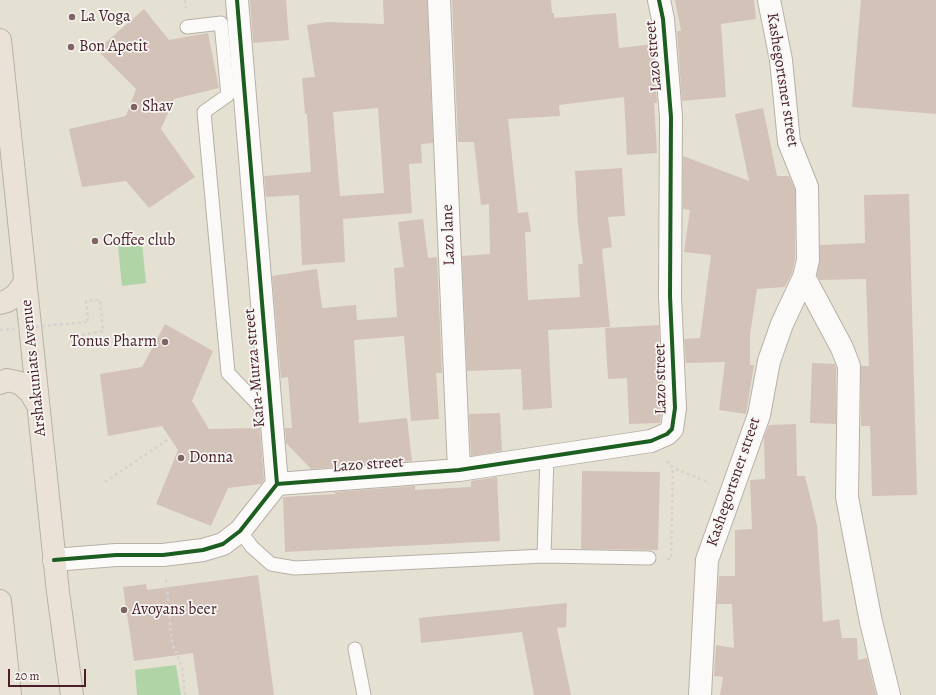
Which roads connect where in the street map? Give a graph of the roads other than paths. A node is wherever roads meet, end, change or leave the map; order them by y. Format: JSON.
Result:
{"nodes":[{"id":1,"x":237,"y":0,"type":"edge"},
{"id":2,"x":439,"y":0,"type":"edge"},
{"id":3,"x":659,"y":0,"type":"edge"},
{"id":4,"x":769,"y":0,"type":"edge"},
{"id":5,"x":187,"y":27,"type":"dead end"},
{"id":6,"x":0,"y":40,"type":"edge"},
{"id":7,"x":804,"y":277,"type":"junction"},
{"id":8,"x":25,"y":282,"type":"junction"},
{"id":9,"x":0,"y":303,"type":"edge"},
{"id":10,"x":0,"y":383,"type":"edge"},
{"id":11,"x":38,"y":405,"type":"junction"},
{"id":12,"x":272,"y":420,"type":"junction"},
{"id":13,"x":547,"y":456,"type":"junction"},
{"id":14,"x":459,"y":470,"type":"junction"},
{"id":15,"x":277,"y":484,"type":"junction"},
{"id":16,"x":240,"y":532,"type":"junction"},
{"id":17,"x":544,"y":556,"type":"junction"},
{"id":18,"x":649,"y":558,"type":"road end"},
{"id":19,"x":54,"y":560,"type":"junction"},
{"id":20,"x":0,"y":601,"type":"edge"},
{"id":21,"x":355,"y":649,"type":"dead end"},
{"id":22,"x":10,"y":695,"type":"edge"},
{"id":23,"x":72,"y":695,"type":"edge"},
{"id":24,"x":364,"y":695,"type":"edge"},
{"id":25,"x":700,"y":695,"type":"edge"},
{"id":26,"x":889,"y":695,"type":"edge"}],
"edges":[{"from":1,"to":12,"type":"street","name":"Kara-Murza street"},
{"from":2,"to":14,"type":"street","name":"Lazo lane"},
{"from":3,"to":13,"type":"street","name":"Lazo street"},
{"from":4,"to":7,"type":"street","name":"Kashegortsner street"},
{"from":5,"to":12,"type":"lane"},
{"from":6,"to":8,"type":"main road","name":"Arshakuniats Avenue"},
{"from":7,"to":25,"type":"street","name":"Kashegortsner street"},
{"from":7,"to":26,"type":"street"},
{"from":8,"to":9,"type":"main road"},
{"from":8,"to":11,"type":"main road","name":"Arshakuniats Avenue"},
{"from":10,"to":11,"type":"main road"},
{"from":11,"to":19,"type":"main road","name":"Arshakuniats Avenue"},
{"from":12,"to":15,"type":"street","name":"Kara-Murza street"},
{"from":13,"to":14,"type":"street","name":"Lazo street"},
{"from":13,"to":17,"type":"lane"},
{"from":14,"to":15,"type":"street","name":"Lazo street"},
{"from":15,"to":16,"type":"street"},
{"from":16,"to":17,"type":"lane"},
{"from":16,"to":19,"type":"street"},
{"from":17,"to":18,"type":"lane"},
{"from":19,"to":23,"type":"main road","name":"Arshakuniats Avenue"},
{"from":20,"to":22,"type":"main road"},
{"from":21,"to":24,"type":"lane"}]}
